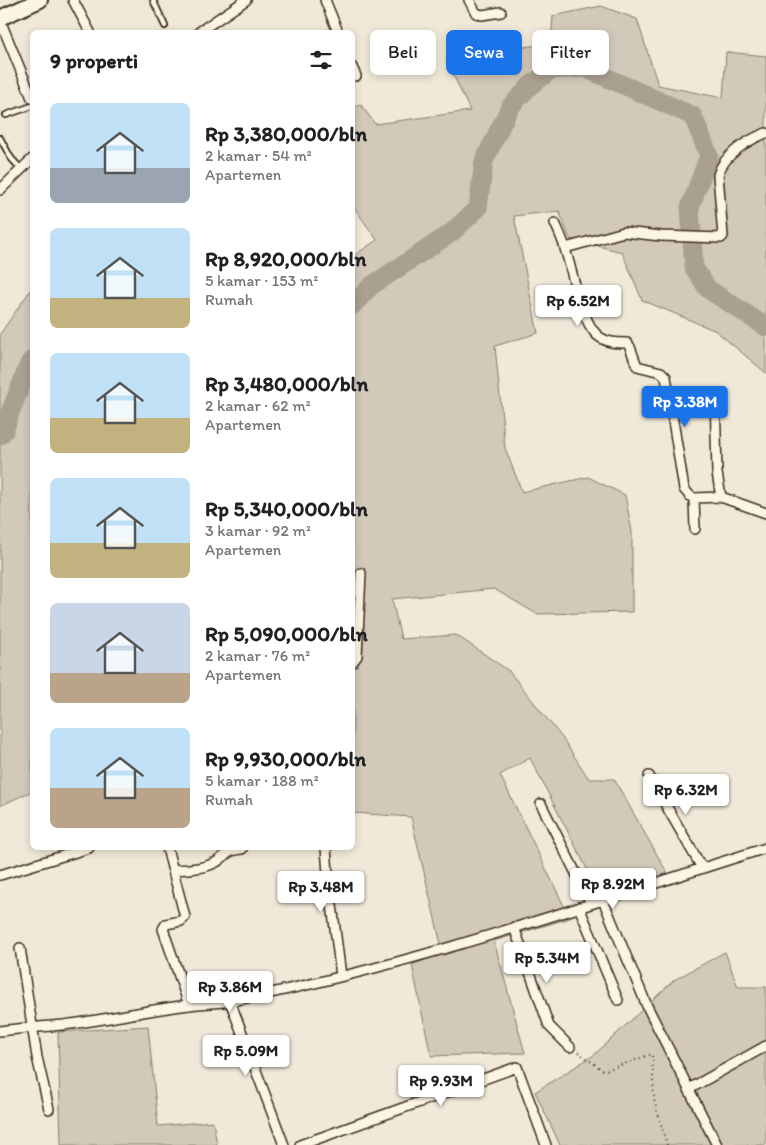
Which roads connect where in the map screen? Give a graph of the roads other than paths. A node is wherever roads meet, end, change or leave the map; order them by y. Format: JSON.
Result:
{"nodes":[{"id":1,"x":40,"y":0,"type":"edge"},
{"id":2,"x":73,"y":0,"type":"edge"},
{"id":3,"x":153,"y":0,"type":"edge"},
{"id":4,"x":246,"y":0,"type":"edge"},
{"id":5,"x":325,"y":0,"type":"edge"},
{"id":6,"x":470,"y":0,"type":"edge"},
{"id":7,"x":501,"y":12,"type":"dead end"},
{"id":8,"x":0,"y":19,"type":"edge"},
{"id":9,"x":165,"y":26,"type":"dead end"},
{"id":10,"x":89,"y":30,"type":"edge"},
{"id":11,"x":203,"y":30,"type":"edge"},
{"id":12,"x":337,"y":30,"type":"edge"},
{"id":13,"x":30,"y":93,"type":"edge"},
{"id":14,"x":30,"y":107,"type":"edge"},
{"id":15,"x":6,"y":115,"type":"dead end"},
{"id":16,"x":766,"y":133,"type":"edge"},
{"id":17,"x":0,"y":138,"type":"edge"},
{"id":18,"x":30,"y":162,"type":"edge"},
{"id":19,"x":21,"y":169,"type":"junction"},
{"id":20,"x":0,"y":190,"type":"edge"},
{"id":21,"x":555,"y":223,"type":"dead end"},
{"id":22,"x":565,"y":248,"type":"junction"},
{"id":23,"x":715,"y":394,"type":"dead end"},
{"id":24,"x":721,"y":497,"type":"junction"},
{"id":25,"x":694,"y":498,"type":"junction"},
{"id":26,"x":766,"y":513,"type":"edge"},
{"id":27,"x":695,"y":529,"type":"dead end"},
{"id":28,"x":361,"y":573,"type":"dead end"},
{"id":29,"x":355,"y":659,"type":"edge"},
{"id":30,"x":649,"y":776,"type":"dead end"},
{"id":31,"x":541,"y":804,"type":"dead end"},
{"id":32,"x":766,"y":848,"type":"edge"},
{"id":33,"x":82,"y":850,"type":"edge"},
{"id":34,"x":168,"y":850,"type":"edge"},
{"id":35,"x":232,"y":850,"type":"edge"},
{"id":36,"x":326,"y":850,"type":"edge"},
{"id":37,"x":702,"y":868,"type":"junction"},
{"id":38,"x":174,"y":870,"type":"junction"},
{"id":39,"x":0,"y":875,"type":"edge"},
{"id":40,"x":603,"y":900,"type":"junction"},
{"id":41,"x":591,"y":903,"type":"junction"},
{"id":42,"x":579,"y":907,"type":"junction"},
{"id":43,"x":514,"y":927,"type":"junction"},
{"id":44,"x":20,"y":948,"type":"dead end"},
{"id":45,"x":341,"y":976,"type":"junction"},
{"id":46,"x":618,"y":1000,"type":"dead end"},
{"id":47,"x":230,"y":1001,"type":"junction"},
{"id":48,"x":189,"y":1005,"type":"junction"},
{"id":49,"x":32,"y":1026,"type":"junction"},
{"id":50,"x":0,"y":1031,"type":"edge"},
{"id":51,"x":766,"y":1046,"type":"edge"},
{"id":52,"x":570,"y":1047,"type":"road end"},
{"id":53,"x":689,"y":1089,"type":"junction"},
{"id":54,"x":49,"y":1110,"type":"dead end"},
{"id":55,"x":284,"y":1145,"type":"edge"},
{"id":56,"x":300,"y":1145,"type":"edge"},
{"id":57,"x":546,"y":1145,"type":"edge"},
{"id":58,"x":717,"y":1145,"type":"edge"}],
"edges":[{"from":1,"to":8,"type":"main road"},
{"from":2,"to":10,"type":"street"},
{"from":3,"to":9,"type":"lane"},
{"from":4,"to":11,"type":"street"},
{"from":5,"to":12,"type":"street"},
{"from":6,"to":7,"type":"street"},
{"from":8,"to":13,"type":"street"},
{"from":14,"to":15,"type":"lane"},
{"from":16,"to":22,"type":"street"},
{"from":17,"to":19,"type":"lane"},
{"from":18,"to":19,"type":"street"},
{"from":19,"to":20,"type":"street"},
{"from":21,"to":22,"type":"street"},
{"from":22,"to":25,"type":"street"},
{"from":23,"to":24,"type":"street"},
{"from":24,"to":25,"type":"street"},
{"from":24,"to":26,"type":"street"},
{"from":25,"to":27,"type":"street"},
{"from":28,"to":29,"type":"street"},
{"from":30,"to":37,"type":"street"},
{"from":31,"to":41,"type":"street"},
{"from":32,"to":37,"type":"street"},
{"from":33,"to":39,"type":"street"},
{"from":34,"to":38,"type":"street"},
{"from":35,"to":38,"type":"street"},
{"from":36,"to":45,"type":"street"},
{"from":37,"to":40,"type":"street"},
{"from":38,"to":48,"type":"street"},
{"from":40,"to":41,"type":"street"},
{"from":40,"to":53,"type":"street"},
{"from":41,"to":42,"type":"street"},
{"from":42,"to":43,"type":"street"},
{"from":42,"to":46,"type":"street"},
{"from":43,"to":45,"type":"street"},
{"from":43,"to":52,"type":"street"},
{"from":44,"to":49,"type":"street"},
{"from":45,"to":47,"type":"street"},
{"from":47,"to":48,"type":"street"},
{"from":47,"to":55,"type":"street"},
{"from":48,"to":49,"type":"street"},
{"from":49,"to":50,"type":"street"},
{"from":49,"to":54,"type":"street"},
{"from":51,"to":53,"type":"street"},
{"from":53,"to":58,"type":"street"},
{"from":56,"to":57,"type":"street"}]}
